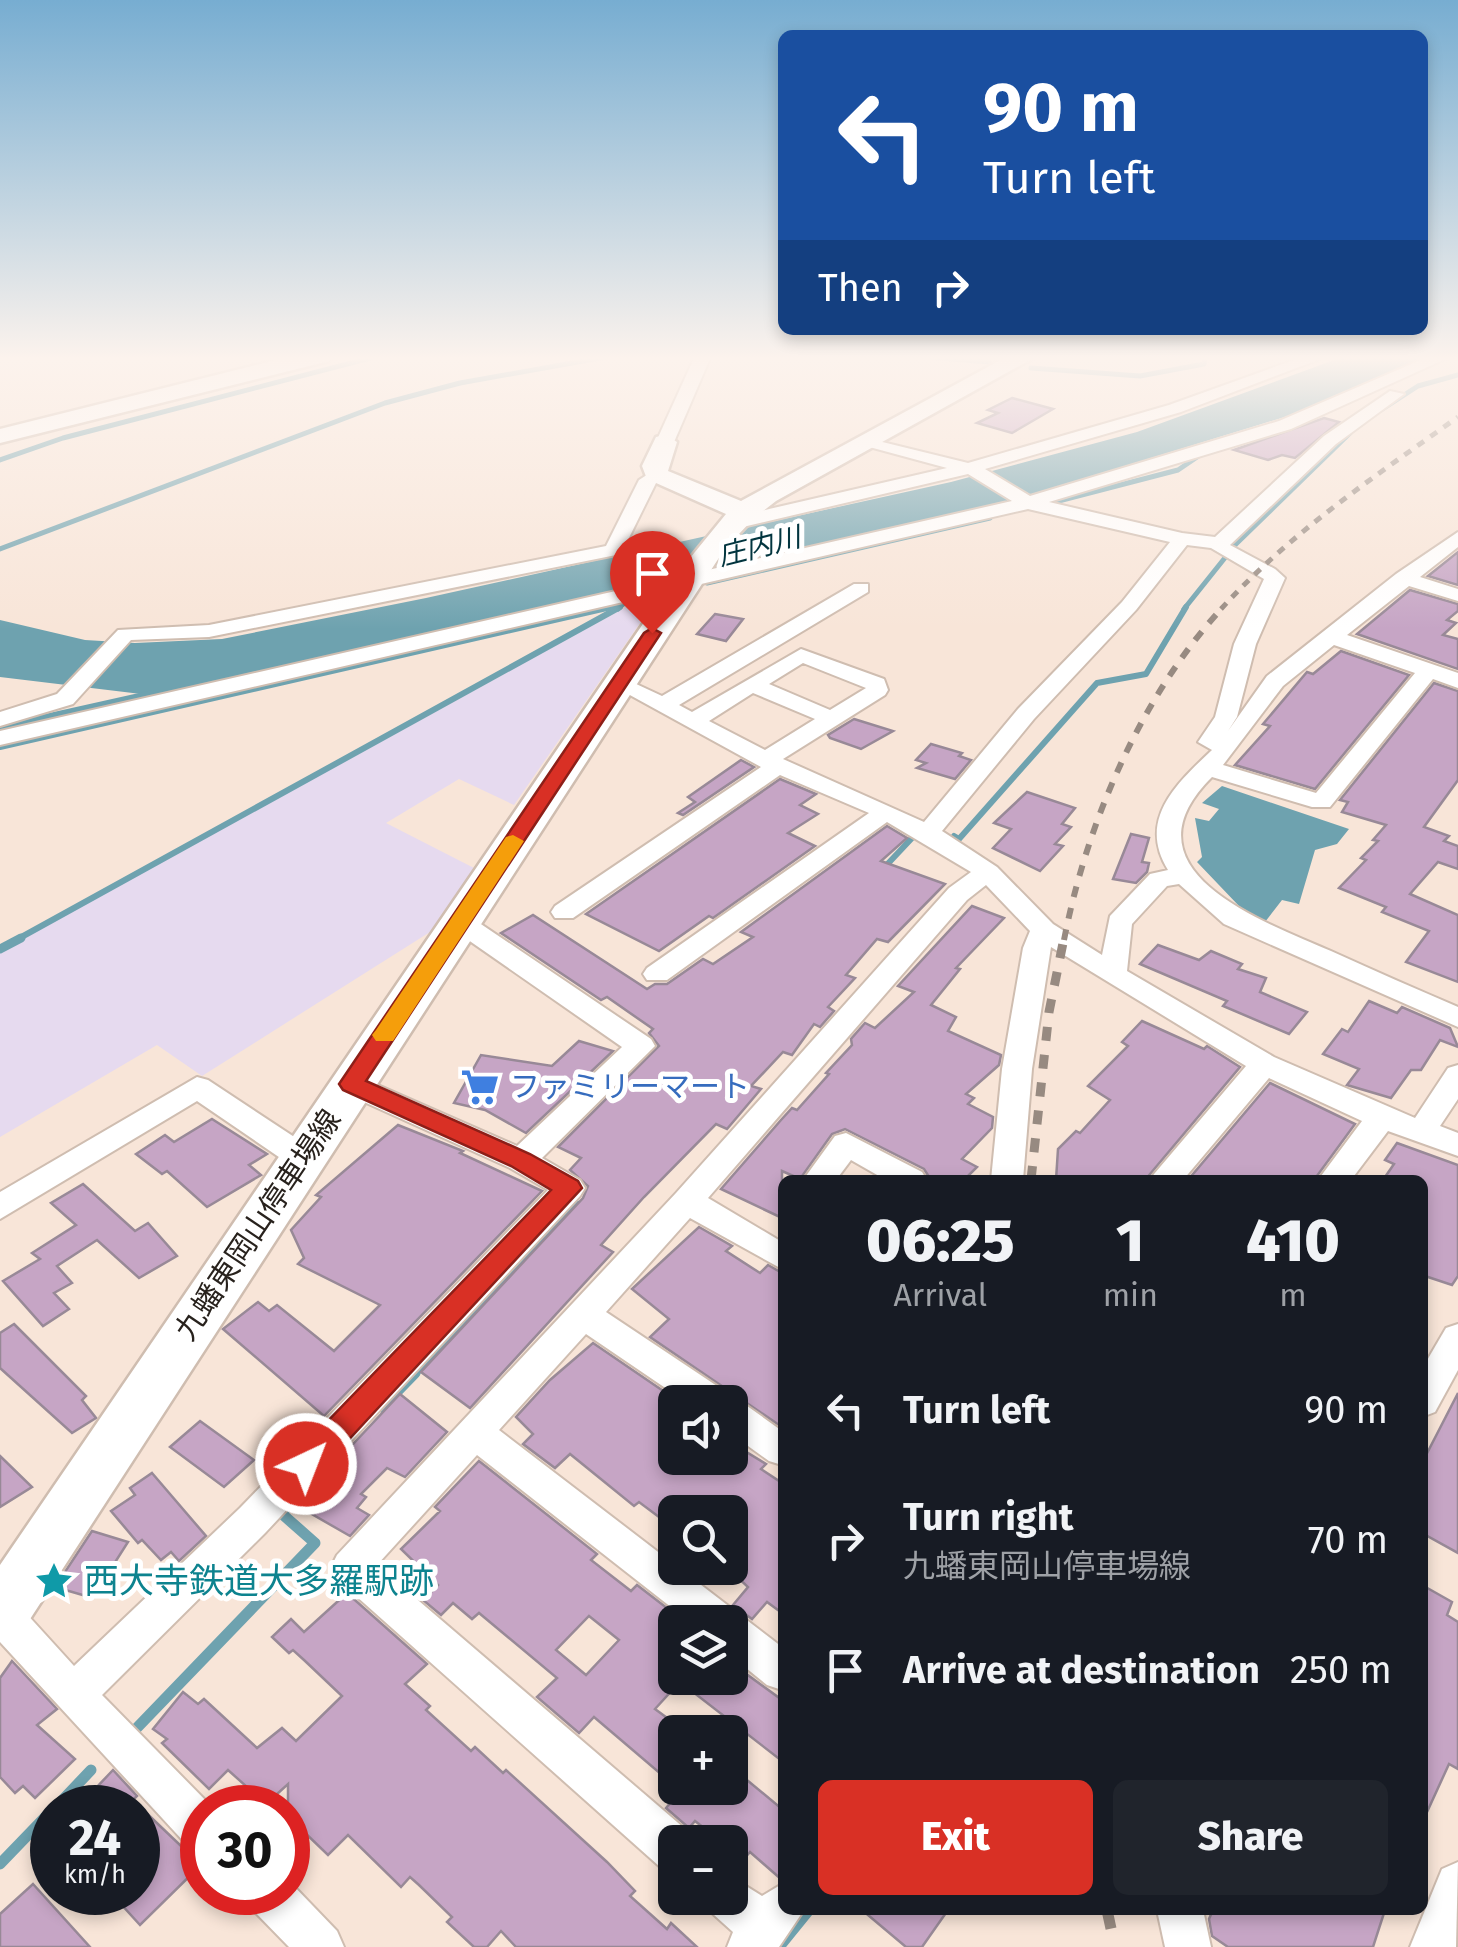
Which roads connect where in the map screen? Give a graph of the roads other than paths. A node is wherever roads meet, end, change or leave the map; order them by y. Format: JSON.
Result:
{"nodes":[{"id":1,"x":664,"y":447,"type":"edge"},
{"id":2,"x":857,"y":447,"type":"edge"},
{"id":3,"x":892,"y":447,"type":"edge"},
{"id":4,"x":1055,"y":447,"type":"edge"},
{"id":5,"x":1215,"y":447,"type":"edge"},
{"id":6,"x":1323,"y":447,"type":"edge"},
{"id":7,"x":975,"y":471,"type":"junction"},
{"id":8,"x":656,"y":474,"type":"junction"},
{"id":9,"x":1034,"y":503,"type":"junction"},
{"id":10,"x":733,"y":521,"type":"junction"},
{"id":11,"x":1182,"y":539,"type":"junction"},
{"id":12,"x":1455,"y":545,"type":"edge"},
{"id":13,"x":1224,"y":548,"type":"junction"},
{"id":14,"x":1403,"y":578,"type":"junction"},
{"id":15,"x":687,"y":581,"type":"junction"},
{"id":16,"x":861,"y":588,"type":"dead end"},
{"id":17,"x":1458,"y":595,"type":"edge"},
{"id":18,"x":1328,"y":636,"type":"junction"},
{"id":19,"x":1429,"y":670,"type":"junction"},
{"id":20,"x":1458,"y":681,"type":"edge"},
{"id":21,"x":619,"y":683,"type":"junction"},
{"id":22,"x":752,"y":686,"type":"junction"},
{"id":23,"x":76,"y":691,"type":"junction"},
{"id":24,"x":662,"y":705,"type":"junction"},
{"id":25,"x":114,"y":707,"type":"junction"},
{"id":26,"x":829,"y":717,"type":"junction"},
{"id":27,"x":0,"y":718,"type":"edge"},
{"id":28,"x":694,"y":721,"type":"junction"},
{"id":29,"x":0,"y":738,"type":"edge"},
{"id":30,"x":1228,"y":748,"type":"junction"},
{"id":31,"x":772,"y":763,"type":"junction"},
{"id":32,"x":1208,"y":768,"type":"junction"},
{"id":33,"x":886,"y":812,"type":"junction"},
{"id":34,"x":928,"y":833,"type":"junction"},
{"id":35,"x":988,"y":872,"type":"junction"},
{"id":36,"x":1186,"y":876,"type":"junction"},
{"id":37,"x":564,"y":912,"type":"dead end"},
{"id":38,"x":460,"y":922,"type":"junction"},
{"id":39,"x":1044,"y":930,"type":"junction"},
{"id":40,"x":657,"y":974,"type":"dead end"},
{"id":41,"x":1114,"y":975,"type":"junction"},
{"id":42,"x":1458,"y":1018,"type":"edge"},
{"id":43,"x":1264,"y":1064,"type":"junction"},
{"id":44,"x":1458,"y":1076,"type":"edge"},
{"id":45,"x":352,"y":1084,"type":"junction"},
{"id":46,"x":1381,"y":1118,"type":"junction"},
{"id":47,"x":1422,"y":1131,"type":"junction"},
{"id":48,"x":1458,"y":1145,"type":"edge"},
{"id":49,"x":303,"y":1158,"type":"junction"},
{"id":50,"x":520,"y":1160,"type":"junction"},
{"id":51,"x":824,"y":1175,"type":"edge"},
{"id":52,"x":902,"y":1175,"type":"edge"},
{"id":53,"x":1007,"y":1175,"type":"edge"},
{"id":54,"x":1169,"y":1175,"type":"edge"},
{"id":55,"x":1338,"y":1175,"type":"edge"},
{"id":56,"x":687,"y":1201,"type":"junction"},
{"id":57,"x":0,"y":1207,"type":"edge"},
{"id":58,"x":778,"y":1255,"type":"edge"},
{"id":59,"x":583,"y":1314,"type":"junction"},
{"id":60,"x":1445,"y":1357,"type":"edge"},
{"id":61,"x":688,"y":1385,"type":"edge"},
{"id":62,"x":1428,"y":1390,"type":"edge"},
{"id":63,"x":748,"y":1426,"type":"edge"},
{"id":64,"x":474,"y":1432,"type":"junction"},
{"id":65,"x":778,"y":1447,"type":"edge"},
{"id":66,"x":698,"y":1605,"type":"edge"},
{"id":67,"x":0,"y":1614,"type":"edge"},
{"id":68,"x":748,"y":1644,"type":"edge"},
{"id":69,"x":778,"y":1668,"type":"edge"},
{"id":70,"x":73,"y":1696,"type":"junction"},
{"id":71,"x":180,"y":1805,"type":"edge"},
{"id":72,"x":658,"y":1835,"type":"edge"},
{"id":73,"x":1458,"y":1885,"type":"edge"},
{"id":74,"x":290,"y":1915,"type":"edge"},
{"id":75,"x":1181,"y":1915,"type":"edge"},
{"id":76,"x":321,"y":1947,"type":"edge"},
{"id":77,"x":1188,"y":1947,"type":"edge"},
{"id":78,"x":1433,"y":1947,"type":"edge"}],
"edges":[{"from":1,"to":8,"type":"main road"},
{"from":2,"to":10,"type":"main road","name":"九蟠東岡山停車場線"},
{"from":3,"to":7,"type":"street"},
{"from":4,"to":7,"type":"street"},
{"from":5,"to":9,"type":"street"},
{"from":6,"to":13,"type":"street"},
{"from":7,"to":9,"type":"street"},
{"from":7,"to":10,"type":"street"},
{"from":8,"to":10,"type":"main road"},
{"from":8,"to":23,"type":"street"},
{"from":9,"to":11,"type":"street"},
{"from":9,"to":15,"type":"street"},
{"from":10,"to":15,"type":"main road","name":"九蟠東岡山停車場線"},
{"from":11,"to":13,"type":"street"},
{"from":11,"to":34,"type":"street"},
{"from":12,"to":14,"type":"street"},
{"from":13,"to":30,"type":"street"},
{"from":14,"to":17,"type":"street"},
{"from":14,"to":18,"type":"street"},
{"from":15,"to":21,"type":"main road","name":"九蟠東岡山停車場線"},
{"from":15,"to":25,"type":"street"},
{"from":16,"to":24,"type":"street"},
{"from":18,"to":19,"type":"street"},
{"from":18,"to":30,"type":"street"},
{"from":19,"to":20,"type":"street"},
{"from":19,"to":32,"type":"street"},
{"from":21,"to":24,"type":"street"},
{"from":21,"to":38,"type":"main road","name":"九蟠東岡山停車場線"},
{"from":22,"to":26,"type":"street"},
{"from":22,"to":26,"type":"street"},
{"from":22,"to":28,"type":"street"},
{"from":23,"to":25,"type":"street"},
{"from":23,"to":27,"type":"street"},
{"from":24,"to":28,"type":"street"},
{"from":25,"to":29,"type":"street"},
{"from":26,"to":31,"type":"street"},
{"from":28,"to":31,"type":"street"},
{"from":30,"to":32,"type":"street"},
{"from":31,"to":33,"type":"street"},
{"from":31,"to":37,"type":"street"},
{"from":32,"to":36,"type":"street"},
{"from":33,"to":34,"type":"street"},
{"from":33,"to":40,"type":"street"},
{"from":34,"to":35,"type":"street"},
{"from":35,"to":39,"type":"street"},
{"from":35,"to":56,"type":"street"},
{"from":36,"to":41,"type":"street"},
{"from":36,"to":42,"type":"street"},
{"from":38,"to":45,"type":"main road","name":"九蟠東岡山停車場線"},
{"from":38,"to":50,"type":"street"},
{"from":39,"to":41,"type":"street"},
{"from":39,"to":53,"type":"street"},
{"from":41,"to":43,"type":"street"},
{"from":43,"to":46,"type":"street"},
{"from":43,"to":54,"type":"street"},
{"from":44,"to":47,"type":"street"},
{"from":45,"to":49,"type":"main road","name":"九蟠東岡山停車場線"},
{"from":45,"to":50,"type":"street"},
{"from":46,"to":47,"type":"street"},
{"from":46,"to":55,"type":"street"},
{"from":47,"to":48,"type":"street"},
{"from":49,"to":57,"type":"street"},
{"from":49,"to":67,"type":"main road","name":"九蟠東岡山停車場線"},
{"from":50,"to":70,"type":"street"},
{"from":51,"to":52,"type":"street"},
{"from":56,"to":58,"type":"street"},
{"from":56,"to":59,"type":"street"},
{"from":59,"to":61,"type":"street"},
{"from":59,"to":64,"type":"street"},
{"from":60,"to":62,"type":"street"},
{"from":63,"to":65,"type":"street"},
{"from":64,"to":66,"type":"street"},
{"from":64,"to":72,"type":"street"},
{"from":67,"to":70,"type":"street"},
{"from":68,"to":69,"type":"street"},
{"from":70,"to":71,"type":"street"},
{"from":73,"to":78,"type":"street"},
{"from":74,"to":76,"type":"street"},
{"from":75,"to":77,"type":"street"}]}
